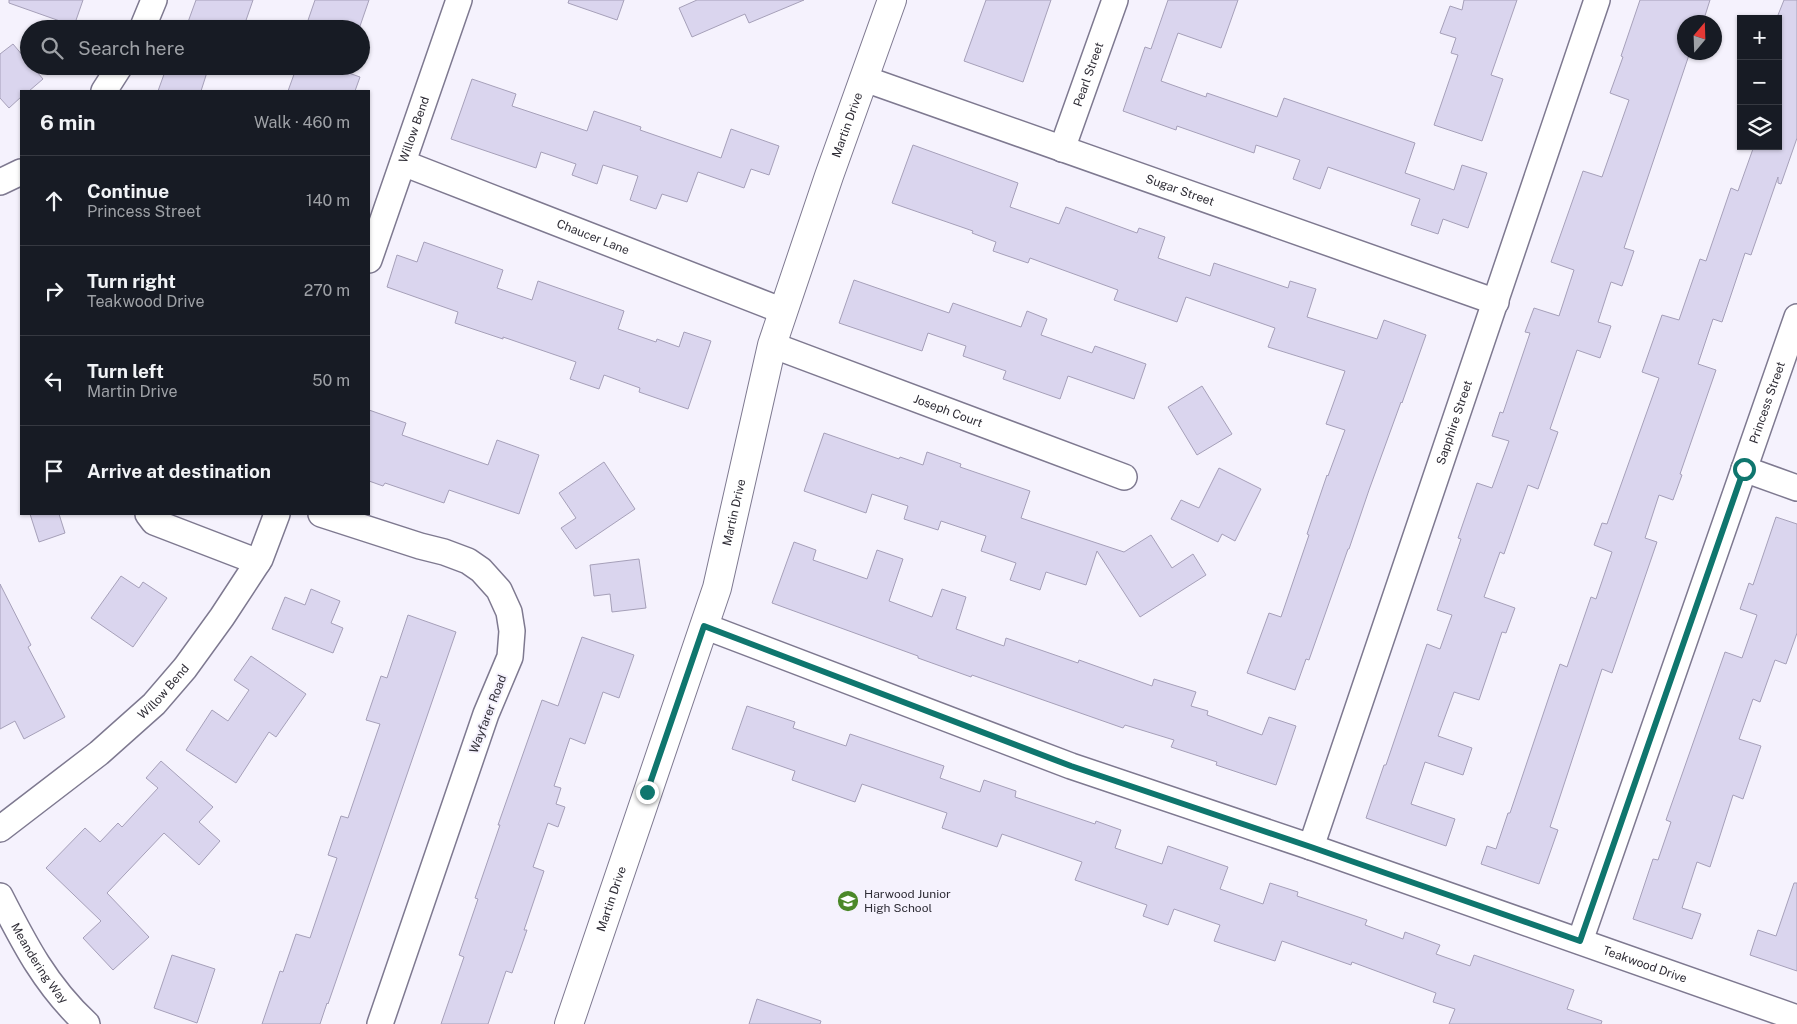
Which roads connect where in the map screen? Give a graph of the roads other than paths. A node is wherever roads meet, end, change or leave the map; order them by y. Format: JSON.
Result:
{"nodes":[{"id":1,"x":154,"y":0,"type":"edge"},
{"id":2,"x":459,"y":0,"type":"edge"},
{"id":3,"x":892,"y":0,"type":"edge"},
{"id":4,"x":1115,"y":0,"type":"edge"},
{"id":5,"x":1597,"y":0,"type":"edge"},
{"id":6,"x":146,"y":20,"type":"edge"},
{"id":7,"x":114,"y":75,"type":"edge"},
{"id":8,"x":865,"y":79,"type":"junction"},
{"id":9,"x":105,"y":90,"type":"edge"},
{"id":10,"x":1062,"y":149,"type":"junction"},
{"id":11,"x":404,"y":163,"type":"junction"},
{"id":12,"x":20,"y":172,"type":"edge"},
{"id":13,"x":0,"y":182,"type":"edge"},
{"id":14,"x":370,"y":257,"type":"edge"},
{"id":15,"x":1496,"y":302,"type":"junction"},
{"id":16,"x":783,"y":311,"type":"junction"},
{"id":17,"x":1797,"y":317,"type":"edge"},
{"id":18,"x":772,"y":345,"type":"junction"},
{"id":19,"x":1744,"y":469,"type":"junction"},
{"id":20,"x":1124,"y":477,"type":"dead end"},
{"id":21,"x":1797,"y":488,"type":"edge"},
{"id":22,"x":149,"y":515,"type":"edge"},
{"id":23,"x":277,"y":515,"type":"edge"},
{"id":24,"x":324,"y":515,"type":"edge"},
{"id":25,"x":258,"y":562,"type":"junction"},
{"id":26,"x":704,"y":626,"type":"junction"},
{"id":27,"x":0,"y":828,"type":"edge"},
{"id":28,"x":1311,"y":847,"type":"junction"},
{"id":29,"x":0,"y":896,"type":"edge"},
{"id":30,"x":1580,"y":941,"type":"junction"},
{"id":31,"x":1797,"y":1018,"type":"edge"},
{"id":32,"x":87,"y":1024,"type":"edge"},
{"id":33,"x":380,"y":1024,"type":"edge"},
{"id":34,"x":568,"y":1024,"type":"edge"}],
"edges":[{"from":1,"to":6,"type":"street"},
{"from":2,"to":11,"type":"street","name":"Willow Bend"},
{"from":3,"to":8,"type":"street","name":"Martin Drive"},
{"from":4,"to":10,"type":"street","name":"Pearl Street"},
{"from":5,"to":15,"type":"street","name":"Sapphire Street"},
{"from":7,"to":9,"type":"street"},
{"from":8,"to":10,"type":"street","name":"Sugar Street"},
{"from":8,"to":16,"type":"street","name":"Martin Drive"},
{"from":10,"to":15,"type":"street","name":"Sugar Street"},
{"from":11,"to":14,"type":"street","name":"Willow Bend"},
{"from":11,"to":16,"type":"street","name":"Chaucer Lane"},
{"from":12,"to":13,"type":"street"},
{"from":15,"to":28,"type":"street","name":"Sapphire Street"},
{"from":16,"to":18,"type":"street","name":"Martin Drive"},
{"from":17,"to":19,"type":"street","name":"Princess Street"},
{"from":18,"to":20,"type":"street","name":"Joseph Court"},
{"from":18,"to":26,"type":"street","name":"Martin Drive"},
{"from":19,"to":21,"type":"street"},
{"from":19,"to":30,"type":"street","name":"Princess Street"},
{"from":22,"to":25,"type":"street"},
{"from":23,"to":25,"type":"street","name":"Willow Bend"},
{"from":24,"to":33,"type":"street","name":"Wayfarer Road"},
{"from":25,"to":27,"type":"street","name":"Willow Bend"},
{"from":26,"to":28,"type":"street","name":"Teakwood Drive"},
{"from":26,"to":34,"type":"street","name":"Martin Drive"},
{"from":28,"to":30,"type":"street","name":"Teakwood Drive"},
{"from":29,"to":32,"type":"street","name":"Meandering Way"},
{"from":30,"to":31,"type":"street","name":"Teakwood Drive"}]}
